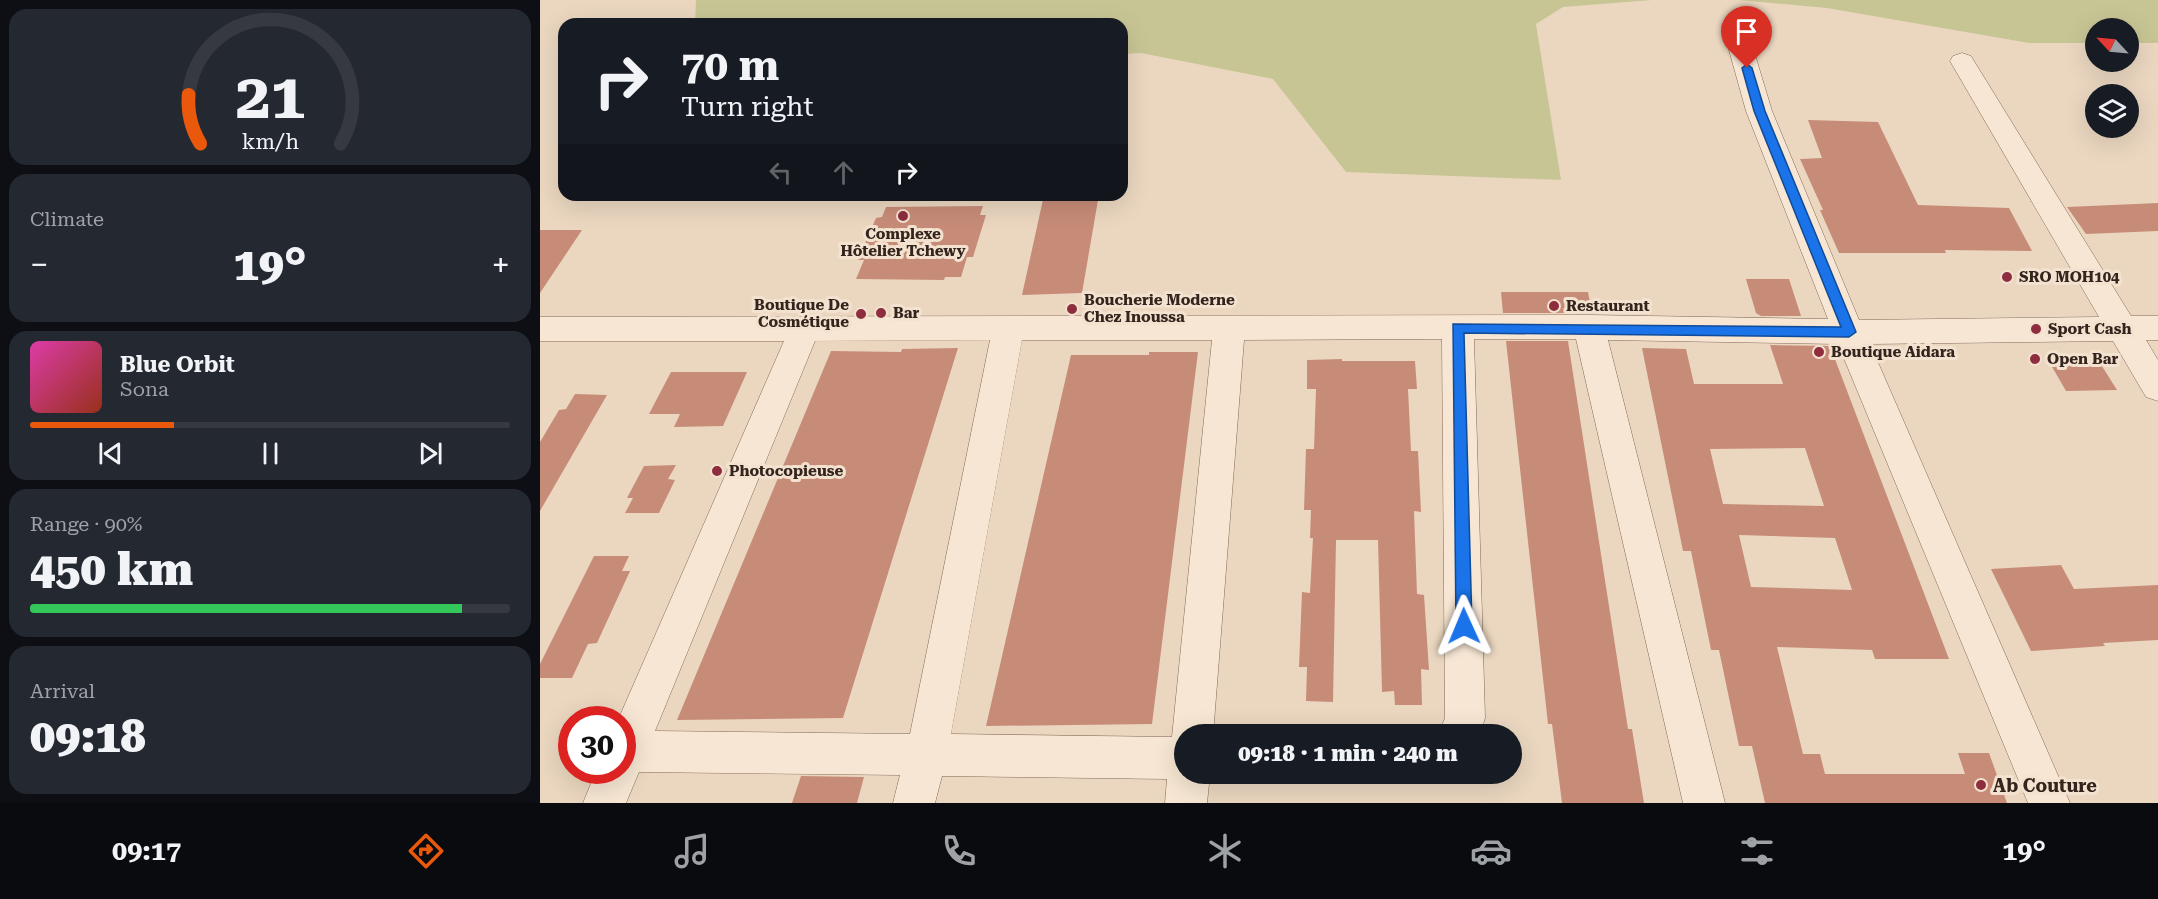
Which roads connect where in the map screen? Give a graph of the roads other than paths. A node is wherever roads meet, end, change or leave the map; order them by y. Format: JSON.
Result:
{"nodes":[{"id":1,"x":1734,"y":25,"type":"dead end"},
{"id":2,"x":1962,"y":61,"type":"dead end"},
{"id":3,"x":1458,"y":327,"type":"junction"},
{"id":4,"x":1589,"y":327,"type":"junction"},
{"id":5,"x":2158,"y":327,"type":"edge"},
{"id":6,"x":2121,"y":328,"type":"junction"},
{"id":7,"x":540,"y":329,"type":"edge"},
{"id":8,"x":1229,"y":329,"type":"junction"},
{"id":9,"x":804,"y":330,"type":"junction"},
{"id":10,"x":1008,"y":330,"type":"junction"},
{"id":11,"x":1849,"y":332,"type":"junction"},
{"id":12,"x":2158,"y":388,"type":"edge"},
{"id":13,"x":1193,"y":724,"type":"edge"},
{"id":14,"x":1463,"y":724,"type":"edge"},
{"id":15,"x":636,"y":728,"type":"edge"},
{"id":16,"x":926,"y":755,"type":"junction"},
{"id":17,"x":1174,"y":759,"type":"edge"},
{"id":18,"x":636,"y":761,"type":"edge"},
{"id":19,"x":612,"y":784,"type":"edge"},
{"id":20,"x":1188,"y":784,"type":"edge"},
{"id":21,"x":604,"y":803,"type":"edge"},
{"id":22,"x":914,"y":803,"type":"edge"},
{"id":23,"x":1186,"y":803,"type":"edge"},
{"id":24,"x":1704,"y":803,"type":"edge"},
{"id":25,"x":2049,"y":803,"type":"edge"}],
"edges":[{"from":1,"to":11,"type":"street"},
{"from":2,"to":6,"type":"street"},
{"from":3,"to":4,"type":"street"},
{"from":3,"to":8,"type":"street"},
{"from":3,"to":14,"type":"street"},
{"from":4,"to":11,"type":"street"},
{"from":4,"to":24,"type":"street"},
{"from":5,"to":6,"type":"street"},
{"from":6,"to":11,"type":"street"},
{"from":6,"to":12,"type":"street"},
{"from":7,"to":9,"type":"street"},
{"from":8,"to":10,"type":"street"},
{"from":8,"to":13,"type":"street"},
{"from":9,"to":10,"type":"street"},
{"from":9,"to":15,"type":"street"},
{"from":10,"to":16,"type":"street"},
{"from":11,"to":25,"type":"street"},
{"from":16,"to":17,"type":"street"},
{"from":16,"to":18,"type":"street"},
{"from":16,"to":22,"type":"street"},
{"from":19,"to":21,"type":"street"},
{"from":20,"to":23,"type":"street"}]}
